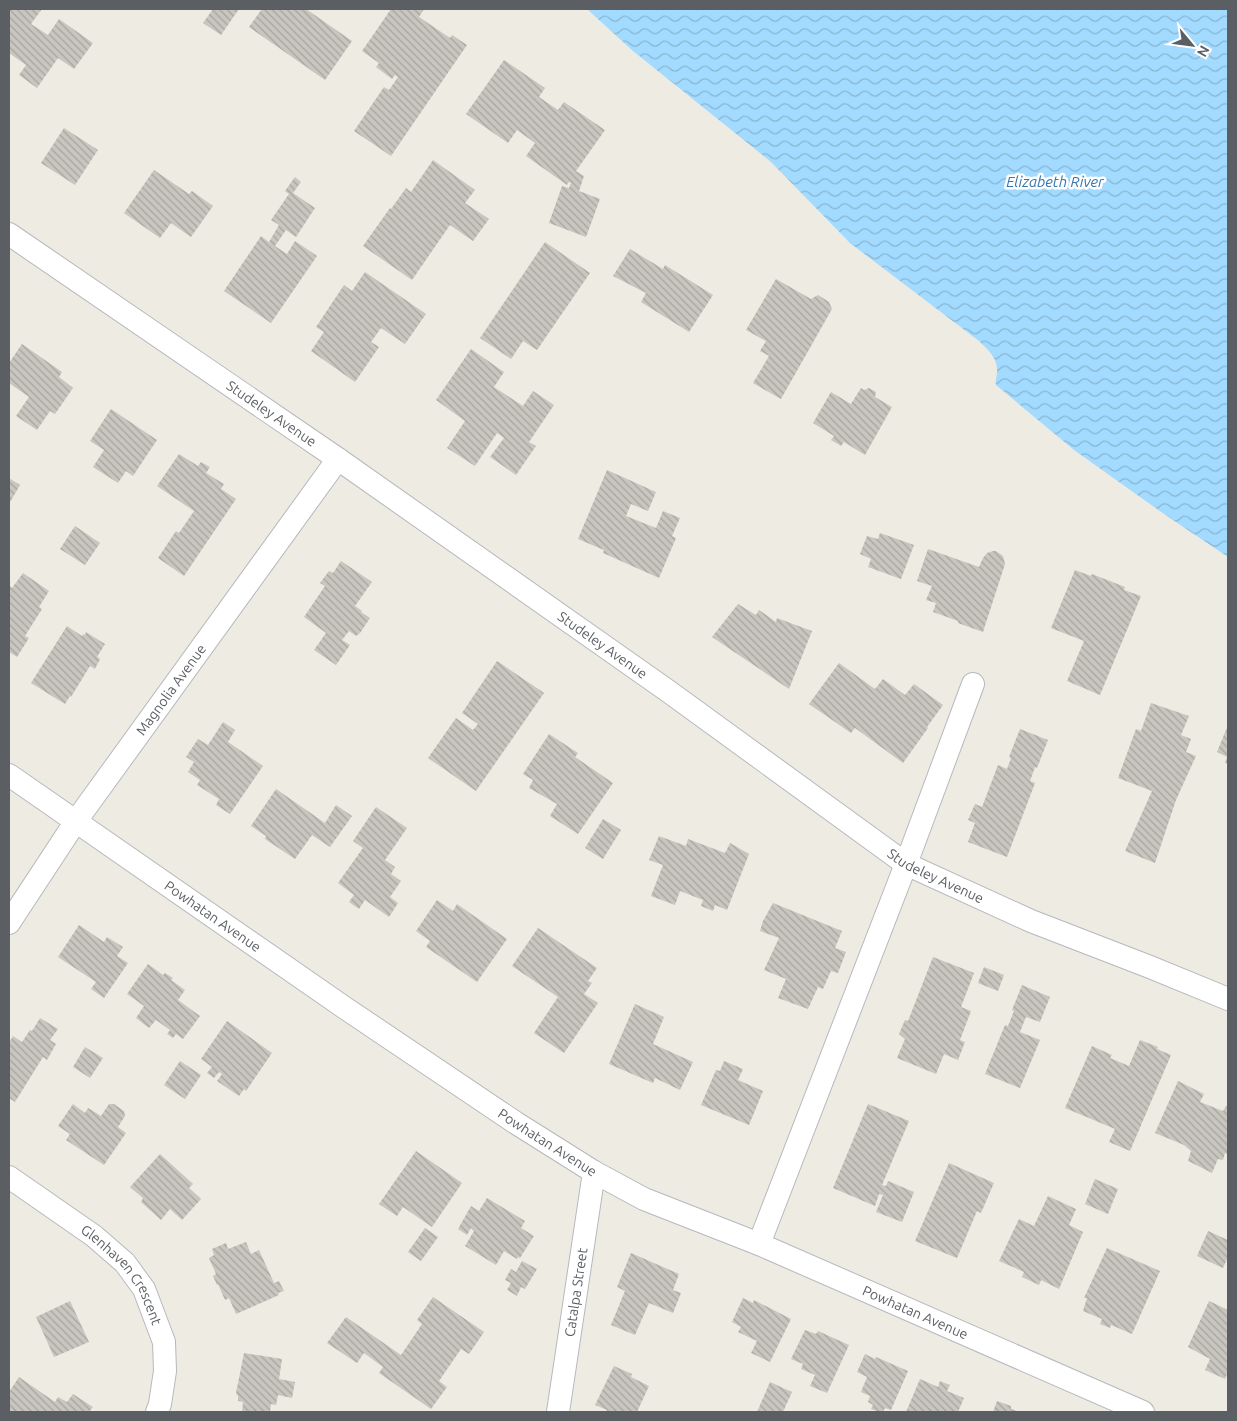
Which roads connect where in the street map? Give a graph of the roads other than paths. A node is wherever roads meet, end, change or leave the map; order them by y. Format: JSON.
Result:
{"nodes":[{"id":1,"x":9,"y":234,"type":"edge"},
{"id":2,"x":338,"y":459,"type":"junction"},
{"id":3,"x":973,"y":684,"type":"dead end"},
{"id":4,"x":9,"y":775,"type":"edge"},
{"id":5,"x":76,"y":822,"type":"junction"},
{"id":6,"x":906,"y":864,"type":"junction"},
{"id":7,"x":9,"y":923,"type":"edge"},
{"id":8,"x":1228,"y":999,"type":"edge"},
{"id":9,"x":594,"y":1172,"type":"junction"},
{"id":10,"x":9,"y":1177,"type":"edge"},
{"id":11,"x":759,"y":1244,"type":"junction"},
{"id":12,"x":157,"y":1412,"type":"edge"},
{"id":13,"x":558,"y":1412,"type":"edge"},
{"id":14,"x":1143,"y":1412,"type":"edge"}],
"edges":[{"from":1,"to":2,"type":"street","name":"Studeley Avenue"},
{"from":2,"to":5,"type":"street","name":"Magnolia Avenue"},
{"from":2,"to":6,"type":"street","name":"Studeley Avenue"},
{"from":3,"to":6,"type":"street"},
{"from":4,"to":5,"type":"street","name":"Powhatan Avenue"},
{"from":5,"to":7,"type":"street","name":"Magnolia Avenue"},
{"from":5,"to":9,"type":"street","name":"Powhatan Avenue"},
{"from":6,"to":8,"type":"street","name":"Studeley Avenue"},
{"from":6,"to":11,"type":"street"},
{"from":9,"to":11,"type":"street","name":"Powhatan Avenue"},
{"from":9,"to":13,"type":"street","name":"Catalpa Street"},
{"from":10,"to":12,"type":"street","name":"Glenhaven Crescent"},
{"from":11,"to":14,"type":"street","name":"Powhatan Avenue"}]}
